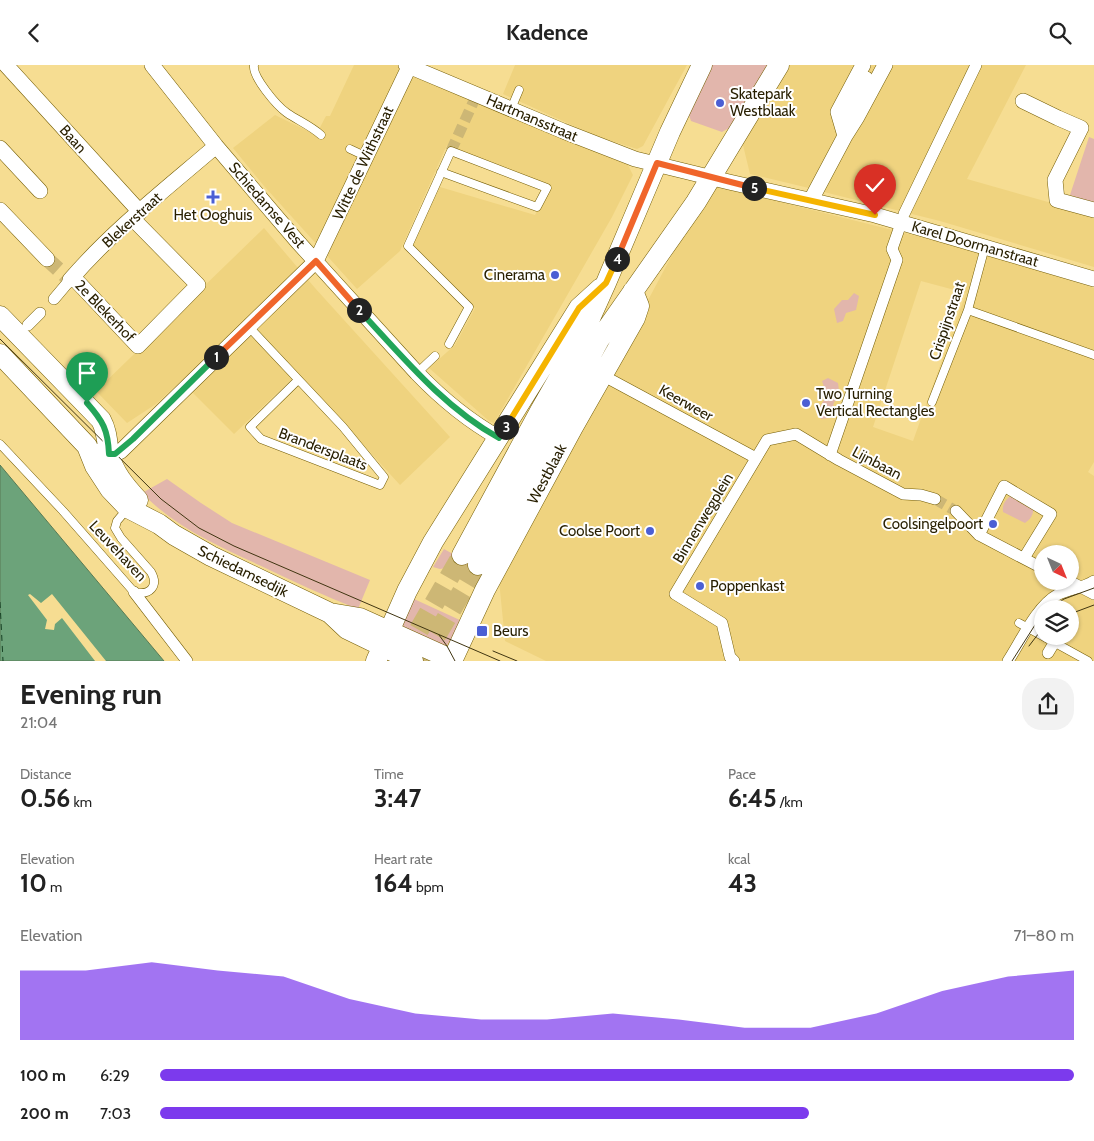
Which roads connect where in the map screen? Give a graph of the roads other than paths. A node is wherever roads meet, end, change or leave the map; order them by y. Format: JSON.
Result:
{"nodes":[{"id":1,"x":6,"y":65,"type":"edge"},
{"id":2,"x":152,"y":65,"type":"edge"},
{"id":3,"x":254,"y":65,"type":"edge"},
{"id":4,"x":409,"y":65,"type":"edge"},
{"id":5,"x":702,"y":65,"type":"edge"},
{"id":6,"x":779,"y":65,"type":"edge"},
{"id":7,"x":885,"y":65,"type":"edge"},
{"id":8,"x":976,"y":65,"type":"edge"},
{"id":9,"x":866,"y":71,"type":"edge"},
{"id":10,"x":519,"y":90,"type":"dead end"},
{"id":11,"x":1023,"y":101,"type":"dead end"},
{"id":12,"x":511,"y":109,"type":"junction"},
{"id":13,"x":322,"y":135,"type":"dead end"},
{"id":14,"x":845,"y":136,"type":"junction"},
{"id":15,"x":216,"y":146,"type":"junction"},
{"id":16,"x":0,"y":148,"type":"edge"},
{"id":17,"x":350,"y":149,"type":"dead end"},
{"id":18,"x":367,"y":157,"type":"junction"},
{"id":19,"x":657,"y":163,"type":"junction"},
{"id":20,"x":441,"y":172,"type":"junction"},
{"id":21,"x":710,"y":177,"type":"junction"},
{"id":22,"x":40,"y":191,"type":"dead end"},
{"id":23,"x":811,"y":200,"type":"junction"},
{"id":24,"x":1094,"y":210,"type":"edge"},
{"id":25,"x":0,"y":211,"type":"edge"},
{"id":26,"x":904,"y":214,"type":"dead end"},
{"id":27,"x":136,"y":215,"type":"junction"},
{"id":28,"x":899,"y":229,"type":"dead end"},
{"id":29,"x":985,"y":247,"type":"junction"},
{"id":30,"x":47,"y":259,"type":"tunnel mouth"},
{"id":31,"x":316,"y":261,"type":"junction"},
{"id":32,"x":71,"y":279,"type":"junction"},
{"id":33,"x":1094,"y":279,"type":"edge"},
{"id":34,"x":606,"y":283,"type":"junction"},
{"id":35,"x":633,"y":291,"type":"junction"},
{"id":36,"x":54,"y":299,"type":"dead end"},
{"id":37,"x":968,"y":310,"type":"junction"},
{"id":38,"x":40,"y":313,"type":"dead end"},
{"id":39,"x":0,"y":316,"type":"edge"},
{"id":40,"x":28,"y":325,"type":"dead end"},
{"id":41,"x":248,"y":327,"type":"junction"},
{"id":42,"x":449,"y":344,"type":"dead end"},
{"id":43,"x":0,"y":355,"type":"edge"},
{"id":44,"x":1094,"y":355,"type":"edge"},
{"id":45,"x":435,"y":356,"type":"dead end"},
{"id":46,"x":417,"y":373,"type":"junction"},
{"id":47,"x":602,"y":375,"type":"junction"},
{"id":48,"x":298,"y":380,"type":"junction"},
{"id":49,"x":932,"y":402,"type":"dead end"},
{"id":50,"x":499,"y":438,"type":"junction"},
{"id":51,"x":0,"y":444,"type":"edge"},
{"id":52,"x":87,"y":446,"type":"junction"},
{"id":53,"x":109,"y":454,"type":"junction"},
{"id":54,"x":832,"y":456,"type":"junction"},
{"id":55,"x":756,"y":458,"type":"junction"},
{"id":56,"x":936,"y":499,"type":"tunnel mouth"},
{"id":57,"x":128,"y":508,"type":"junction"},
{"id":58,"x":956,"y":511,"type":"tunnel mouth"},
{"id":59,"x":159,"y":523,"type":"junction"},
{"id":60,"x":979,"y":535,"type":"junction"},
{"id":61,"x":1024,"y":558,"type":"junction"},
{"id":62,"x":1034,"y":564,"type":"edge"},
{"id":63,"x":1094,"y":581,"type":"edge"},
{"id":64,"x":1079,"y":586,"type":"edge"},
{"id":65,"x":1082,"y":588,"type":"junction"},
{"id":66,"x":134,"y":592,"type":"junction"},
{"id":67,"x":1094,"y":594,"type":"edge"},
{"id":68,"x":1024,"y":626,"type":"junction"},
{"id":69,"x":1034,"y":632,"type":"edge"},
{"id":70,"x":1053,"y":645,"type":"edge"},
{"id":71,"x":1058,"y":645,"type":"edge"},
{"id":72,"x":382,"y":646,"type":"edge"},
{"id":73,"x":1048,"y":653,"type":"dead end"},
{"id":74,"x":732,"y":659,"type":"edge"},
{"id":75,"x":452,"y":660,"type":"edge"},
{"id":76,"x":188,"y":661,"type":"edge"},
{"id":77,"x":413,"y":661,"type":"edge"},
{"id":78,"x":1008,"y":661,"type":"edge"},
{"id":79,"x":1088,"y":661,"type":"edge"}],
"edges":[{"from":1,"to":27,"type":"street","name":"Baan"},
{"from":2,"to":15,"type":"street","name":"Schiedamse Vest"},
{"from":3,"to":13,"type":"lane"},
{"from":4,"to":12,"type":"street","name":"Hartmansstraat"},
{"from":4,"to":18,"type":"street","name":"Witte de Withstraat"},
{"from":5,"to":19,"type":"main road","name":"Westblaak"},
{"from":6,"to":21,"type":"main road","name":"Westblaak"},
{"from":7,"to":14,"type":"street"},
{"from":8,"to":26,"type":"street"},
{"from":9,"to":14,"type":"street"},
{"from":10,"to":12,"type":"lane"},
{"from":11,"to":24,"type":"street"},
{"from":12,"to":19,"type":"street","name":"Hartmansstraat"},
{"from":14,"to":23,"type":"street"},
{"from":15,"to":27,"type":"street","name":"Blekerstraat"},
{"from":15,"to":31,"type":"street","name":"Schiedamse Vest"},
{"from":16,"to":22,"type":"street"},
{"from":17,"to":18,"type":"lane"},
{"from":18,"to":31,"type":"street","name":"Witte de Withstraat"},
{"from":19,"to":21,"type":"street","name":"Hartmansstraat"},
{"from":19,"to":34,"type":"main road","name":"Westblaak"},
{"from":20,"to":20,"type":"lane"},
{"from":20,"to":42,"type":"lane"},
{"from":21,"to":23,"type":"street","name":"Karel Doormanstraat"},
{"from":21,"to":35,"type":"main road","name":"Westblaak"},
{"from":23,"to":29,"type":"street","name":"Karel Doormanstraat"},
{"from":25,"to":30,"type":"street"},
{"from":27,"to":32,"type":"street","name":"Blekerstraat"},
{"from":27,"to":32,"type":"street","name":"2e Blekerhof"},
{"from":28,"to":54,"type":"street"},
{"from":29,"to":33,"type":"street","name":"Karel Doormanstraat"},
{"from":29,"to":37,"type":"lane","name":"Crispijnstraat"},
{"from":31,"to":41,"type":"street","name":"Witte de Withstraat"},
{"from":31,"to":46,"type":"street","name":"Schiedamse Vest"},
{"from":32,"to":36,"type":"street","name":"Blekerstraat"},
{"from":34,"to":35,"type":"main road","name":"Westblaak"},
{"from":34,"to":50,"type":"main road","name":"Westblaak"},
{"from":35,"to":47,"type":"main road","name":"Westblaak"},
{"from":37,"to":44,"type":"lane"},
{"from":37,"to":49,"type":"lane","name":"Crispijnstraat"},
{"from":38,"to":40,"type":"street"},
{"from":39,"to":53,"type":"main road","name":"Schiedamsedijk"},
{"from":41,"to":48,"type":"lane","name":"Brandersplaats"},
{"from":41,"to":53,"type":"street","name":"Witte de Withstraat"},
{"from":43,"to":52,"type":"main road","name":"Schiedamsedijk"},
{"from":45,"to":46,"type":"lane"},
{"from":46,"to":50,"type":"street","name":"Schiedamse Vest"},
{"from":47,"to":55,"type":"street","name":"Keerweer"},
{"from":47,"to":75,"type":"main road","name":"Westblaak"},
{"from":48,"to":48,"type":"lane","name":"Brandersplaats"},
{"from":50,"to":72,"type":"main road","name":"Westblaak"},
{"from":51,"to":66,"type":"lane","name":"Leuvehaven"},
{"from":52,"to":53,"type":"street"},
{"from":52,"to":57,"type":"main road","name":"Schiedamsedijk"},
{"from":53,"to":59,"type":"main road","name":"Schiedamsedijk"},
{"from":54,"to":55,"type":"street","name":"Binnenwegplein"},
{"from":54,"to":56,"type":"street","name":"Lijnbaan"},
{"from":55,"to":74,"type":"street","name":"Binnenwegplein"},
{"from":57,"to":59,"type":"main road","name":"Schiedamsedijk"},
{"from":57,"to":66,"type":"lane","name":"Leuvehaven"},
{"from":58,"to":60,"type":"street"},
{"from":59,"to":72,"type":"main road","name":"Schiedamsedijk"},
{"from":60,"to":61,"type":"street"},
{"from":60,"to":61,"type":"street"},
{"from":61,"to":62,"type":"street"},
{"from":63,"to":65,"type":"street"},
{"from":64,"to":65,"type":"street"},
{"from":65,"to":67,"type":"street"},
{"from":65,"to":68,"type":"street"},
{"from":66,"to":76,"type":"street"},
{"from":68,"to":69,"type":"lane"},
{"from":68,"to":78,"type":"street"},
{"from":70,"to":73,"type":"street"},
{"from":71,"to":79,"type":"lane"},
{"from":72,"to":75,"type":"main road"},
{"from":72,"to":77,"type":"main road"}]}
